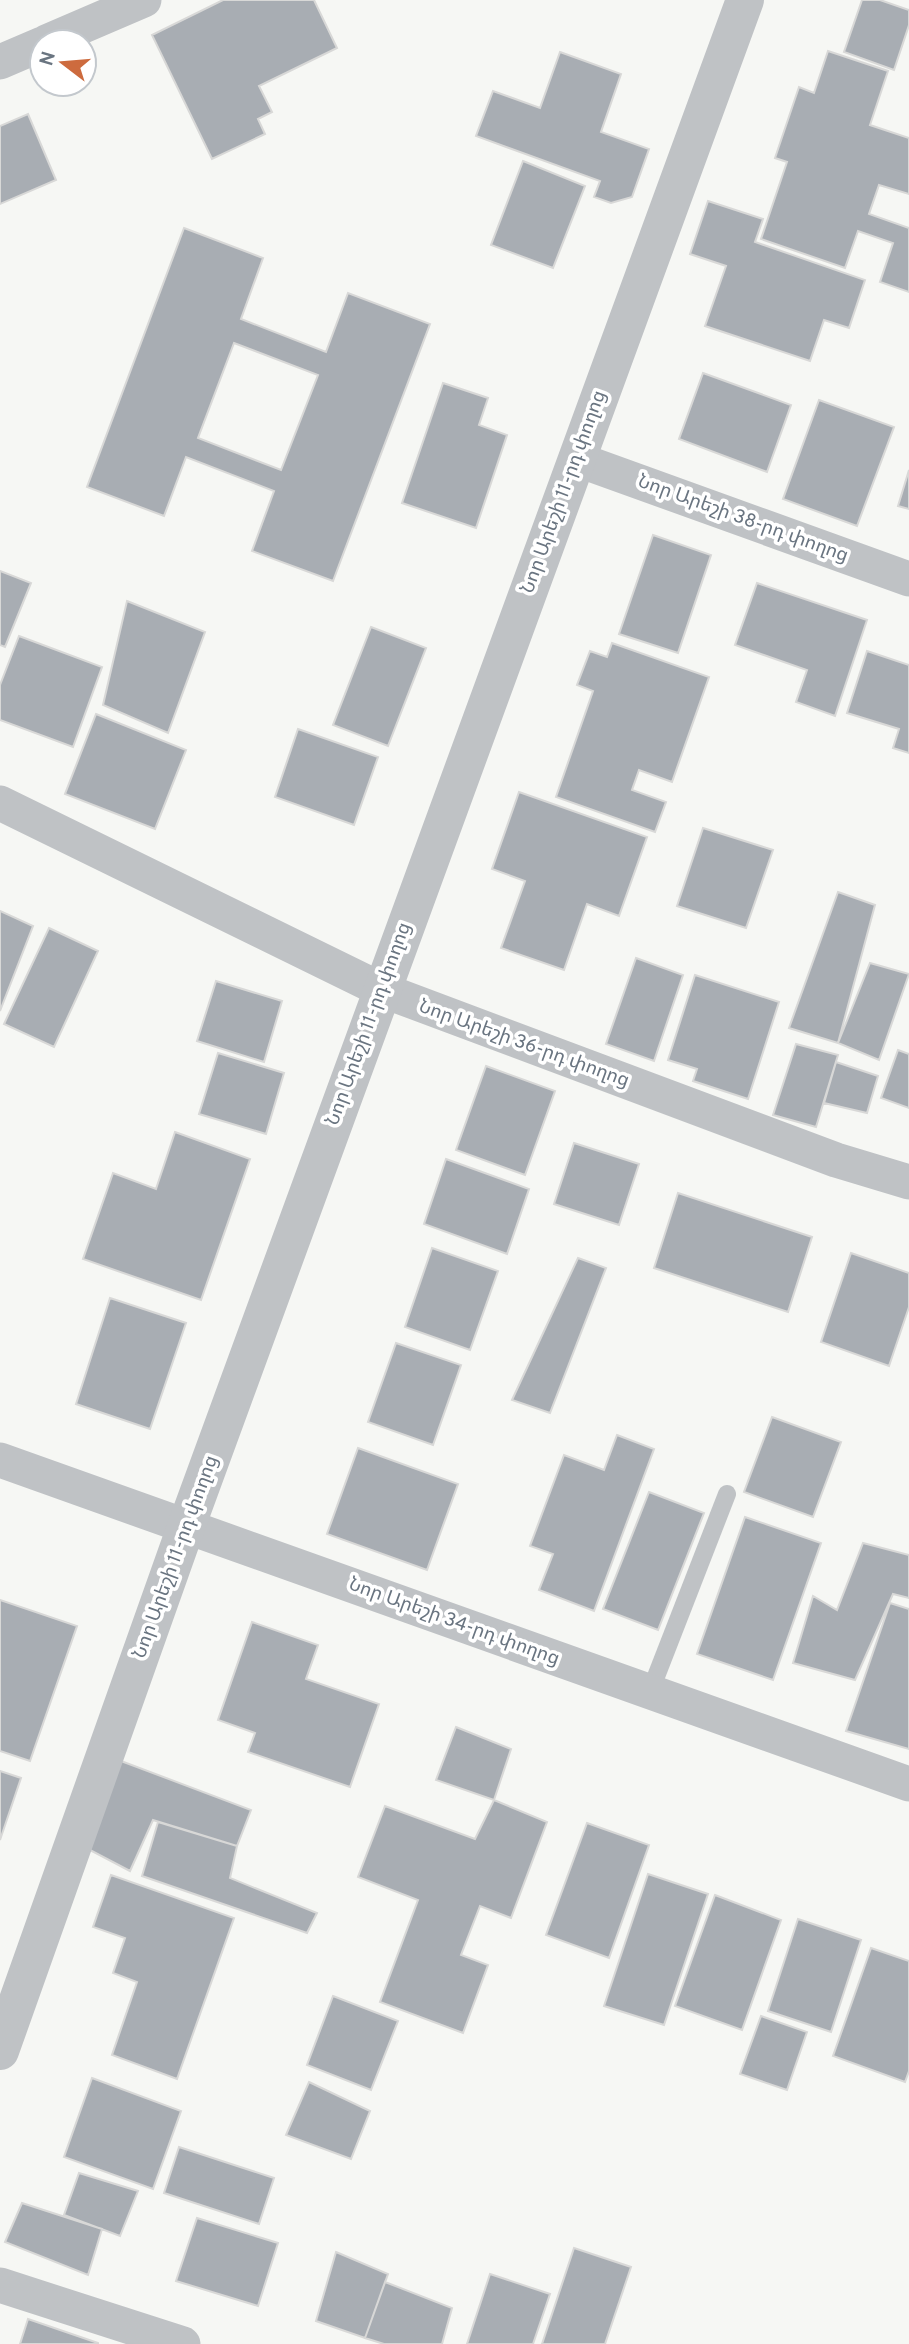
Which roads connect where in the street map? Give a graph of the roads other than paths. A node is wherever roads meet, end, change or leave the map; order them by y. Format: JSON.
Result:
{"nodes":[{"id":1,"x":144,"y":0,"type":"edge"},
{"id":2,"x":745,"y":0,"type":"edge"},
{"id":3,"x":79,"y":28,"type":"edge"},
{"id":4,"x":28,"y":50,"type":"edge"},
{"id":5,"x":0,"y":62,"type":"edge"},
{"id":6,"x":576,"y":459,"type":"junction"},
{"id":7,"x":909,"y":579,"type":"edge"},
{"id":8,"x":0,"y":803,"type":"edge"},
{"id":9,"x":382,"y":990,"type":"junction"},
{"id":10,"x":909,"y":1182,"type":"edge"},
{"id":11,"x":0,"y":1460,"type":"edge"},
{"id":12,"x":727,"y":1494,"type":"dead end"},
{"id":13,"x":186,"y":1527,"type":"junction"},
{"id":14,"x":650,"y":1692,"type":"junction"},
{"id":15,"x":909,"y":1784,"type":"edge"},
{"id":16,"x":0,"y":2051,"type":"edge"},
{"id":17,"x":0,"y":2285,"type":"edge"},
{"id":18,"x":183,"y":2344,"type":"edge"}],
"edges":[{"from":1,"to":3,"type":"street"},
{"from":2,"to":6,"type":"street","name":"Նոր Արեշի 11-րդ փողոց"},
{"from":4,"to":5,"type":"street"},
{"from":6,"to":7,"type":"street","name":"Նոր Արեշի 38-րդ փողոց"},
{"from":6,"to":9,"type":"street","name":"Նոր Արեշի 11-րդ փողոց"},
{"from":8,"to":9,"type":"street","name":"Նոր Արեշի 36-րդ փողոց"},
{"from":9,"to":10,"type":"street","name":"Նոր Արեշի 36-րդ փողոց"},
{"from":9,"to":13,"type":"street","name":"Նոր Արեշի 11-րդ փողոց"},
{"from":11,"to":13,"type":"street","name":"Նոր Արեշի 34-րդ փողոց"},
{"from":12,"to":14,"type":"lane"},
{"from":13,"to":14,"type":"street","name":"Նոր Արեշի 34-րդ փողոց"},
{"from":13,"to":16,"type":"street","name":"Նոր Արեշի 11-րդ փողոց"},
{"from":14,"to":15,"type":"street","name":"Նոր Արեշի 34-րդ փողոց"},
{"from":17,"to":18,"type":"street"}]}
